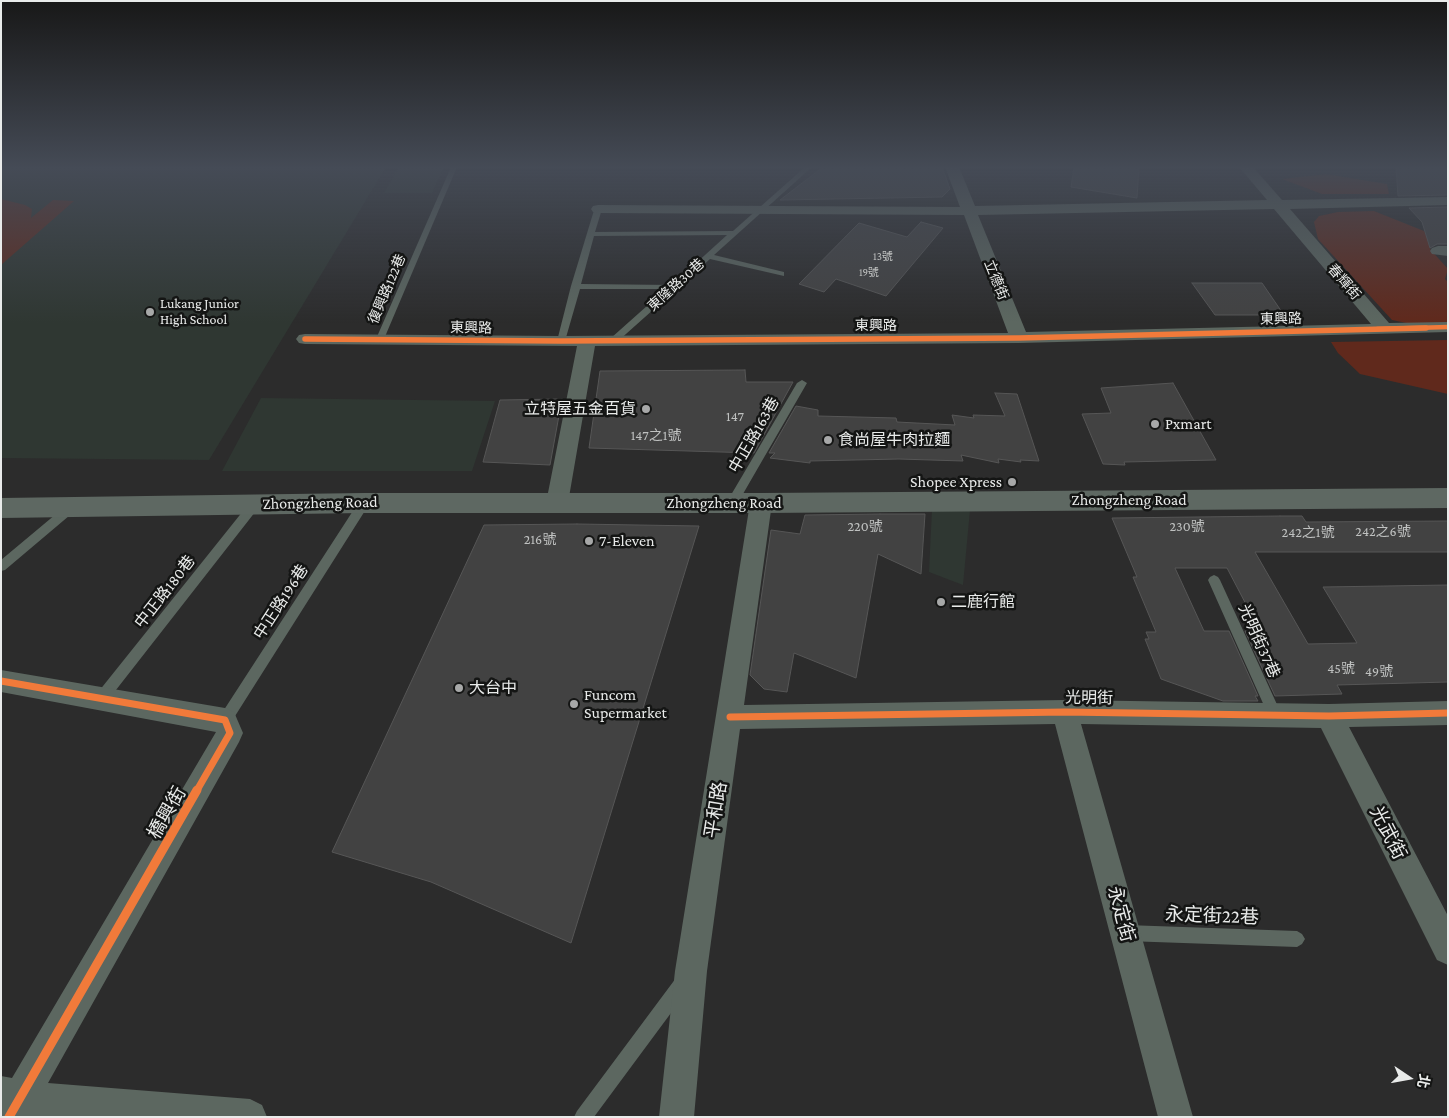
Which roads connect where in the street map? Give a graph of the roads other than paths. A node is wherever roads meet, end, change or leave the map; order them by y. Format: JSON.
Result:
{"nodes":[{"id":1,"x":432,"y":219,"type":"edge"},
{"id":2,"x":595,"y":219,"type":"edge"},
{"id":3,"x":749,"y":219,"type":"edge"},
{"id":4,"x":972,"y":219,"type":"edge"},
{"id":5,"x":1290,"y":219,"type":"edge"},
{"id":6,"x":734,"y":233,"type":"junction"},
{"id":7,"x":590,"y":234,"type":"junction"},
{"id":8,"x":708,"y":256,"type":"junction"},
{"id":9,"x":781,"y":274,"type":"dead end"},
{"id":10,"x":575,"y":286,"type":"junction"},
{"id":11,"x":674,"y":287,"type":"junction"},
{"id":12,"x":1448,"y":327,"type":"edge"},
{"id":13,"x":1385,"y":329,"type":"junction"},
{"id":14,"x":1019,"y":338,"type":"junction"},
{"id":15,"x":305,"y":339,"type":"dead end"},
{"id":16,"x":380,"y":339,"type":"junction"},
{"id":17,"x":614,"y":340,"type":"junction"},
{"id":18,"x":561,"y":341,"type":"junction"},
{"id":19,"x":587,"y":341,"type":"junction"},
{"id":20,"x":802,"y":383,"type":"dead end"},
{"id":21,"x":1448,"y":498,"type":"edge"},
{"id":22,"x":364,"y":503,"type":"junction"},
{"id":23,"x":732,"y":503,"type":"junction"},
{"id":24,"x":255,"y":504,"type":"junction"},
{"id":25,"x":557,"y":504,"type":"junction"},
{"id":26,"x":761,"y":504,"type":"junction"},
{"id":27,"x":72,"y":507,"type":"junction"},
{"id":28,"x":1,"y":508,"type":"edge"},
{"id":29,"x":1,"y":567,"type":"edge"},
{"id":30,"x":1214,"y":580,"type":"dead end"},
{"id":31,"x":1,"y":681,"type":"edge"},
{"id":32,"x":100,"y":700,"type":"junction"},
{"id":33,"x":1065,"y":712,"type":"junction"},
{"id":34,"x":1448,"y":713,"type":"edge"},
{"id":35,"x":1274,"y":716,"type":"junction"},
{"id":36,"x":1329,"y":716,"type":"junction"},
{"id":37,"x":730,"y":717,"type":"junction"},
{"id":38,"x":225,"y":720,"type":"junction"},
{"id":39,"x":1126,"y":934,"type":"junction"},
{"id":40,"x":1297,"y":939,"type":"dead end"},
{"id":41,"x":1448,"y":950,"type":"edge"},
{"id":42,"x":691,"y":971,"type":"junction"},
{"id":43,"x":10,"y":1103,"type":"edge"},
{"id":44,"x":250,"y":1117,"type":"edge"},
{"id":45,"x":583,"y":1117,"type":"edge"},
{"id":46,"x":676,"y":1117,"type":"edge"},
{"id":47,"x":1176,"y":1117,"type":"edge"}],
"edges":[{"from":1,"to":16,"type":"lane","name":"復興路122巷"},
{"from":2,"to":7,"type":"lane"},
{"from":3,"to":6,"type":"lane","name":"東隆路30巷"},
{"from":4,"to":14,"type":"street","name":"立德街"},
{"from":5,"to":13,"type":"street","name":"春輝街"},
{"from":6,"to":7,"type":"lane"},
{"from":6,"to":8,"type":"lane","name":"東隆路30巷"},
{"from":7,"to":10,"type":"lane"},
{"from":8,"to":9,"type":"lane"},
{"from":8,"to":11,"type":"lane","name":"東隆路30巷"},
{"from":10,"to":11,"type":"lane"},
{"from":10,"to":18,"type":"lane"},
{"from":11,"to":17,"type":"lane","name":"東隆路30巷"},
{"from":12,"to":13,"type":"street","name":"東興路"},
{"from":13,"to":14,"type":"street","name":"東興路"},
{"from":14,"to":17,"type":"street","name":"東興路"},
{"from":15,"to":16,"type":"street","name":"東興路"},
{"from":16,"to":18,"type":"street","name":"東興路"},
{"from":17,"to":19,"type":"street","name":"東興路"},
{"from":18,"to":19,"type":"street","name":"東興路"},
{"from":19,"to":25,"type":"street"},
{"from":20,"to":23,"type":"lane","name":"中正路163巷"},
{"from":21,"to":26,"type":"main road","name":"Zhongzheng Road"},
{"from":22,"to":24,"type":"main road","name":"Zhongzheng Road"},
{"from":22,"to":25,"type":"main road","name":"Zhongzheng Road"},
{"from":22,"to":38,"type":"lane","name":"中正路196巷"},
{"from":23,"to":25,"type":"main road","name":"Zhongzheng Road"},
{"from":23,"to":26,"type":"main road","name":"Zhongzheng Road"},
{"from":24,"to":27,"type":"main road","name":"Zhongzheng Road"},
{"from":24,"to":32,"type":"lane","name":"中正路180巷"},
{"from":26,"to":37,"type":"street","name":"平和路"},
{"from":27,"to":28,"type":"main road","name":"Zhongzheng Road"},
{"from":27,"to":29,"type":"lane"},
{"from":30,"to":35,"type":"lane","name":"光明街37巷"},
{"from":31,"to":32,"type":"street"},
{"from":32,"to":38,"type":"street"},
{"from":33,"to":35,"type":"street","name":"光明街"},
{"from":33,"to":37,"type":"street","name":"光明街"},
{"from":33,"to":39,"type":"street","name":"永定街"},
{"from":34,"to":36,"type":"street","name":"光明街"},
{"from":35,"to":36,"type":"street","name":"光明街"},
{"from":36,"to":41,"type":"street","name":"光武街"},
{"from":37,"to":42,"type":"street","name":"平和路"},
{"from":38,"to":43,"type":"street","name":"橋興街"},
{"from":39,"to":40,"type":"lane","name":"永定街22巷"},
{"from":39,"to":47,"type":"street","name":"永定街"},
{"from":42,"to":45,"type":"lane"},
{"from":42,"to":46,"type":"street","name":"平和路"},
{"from":43,"to":44,"type":"street"}]}
